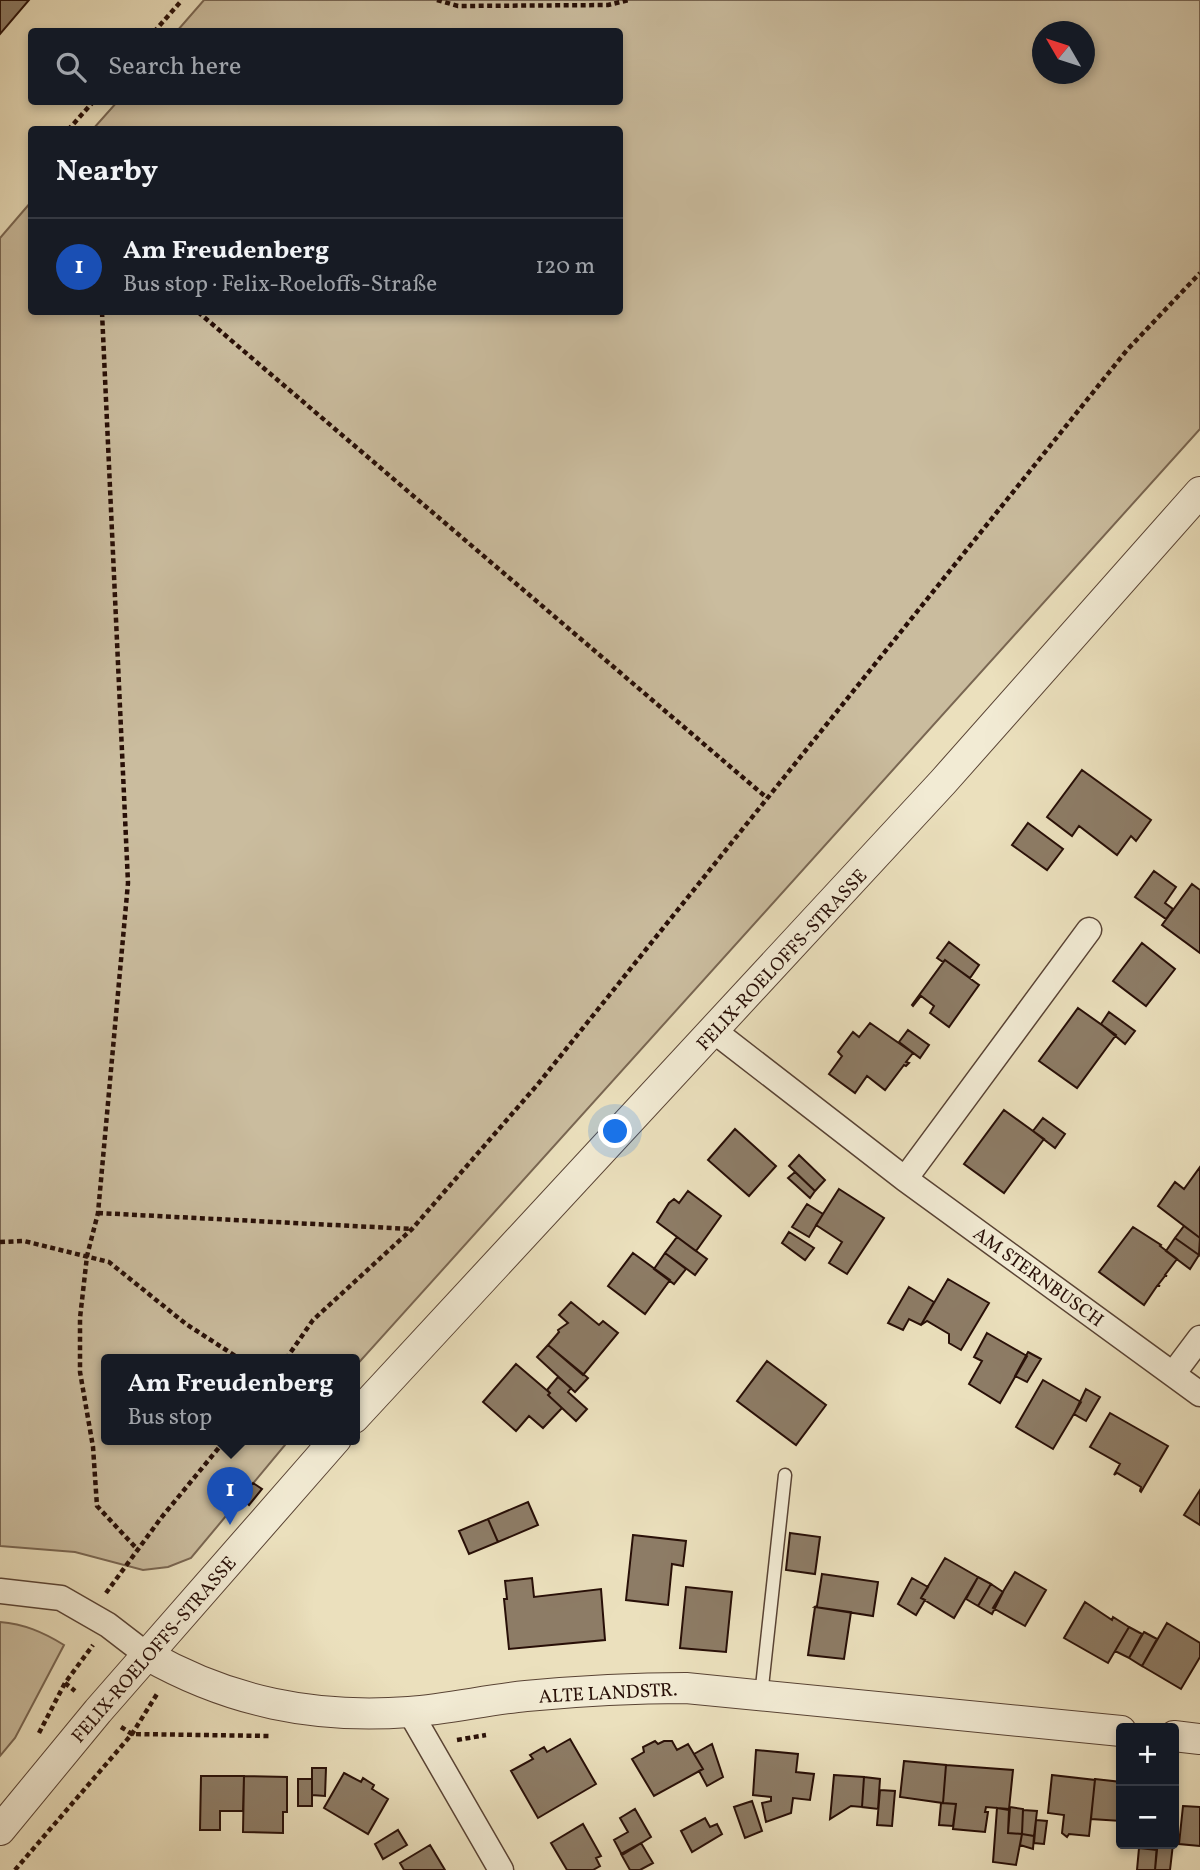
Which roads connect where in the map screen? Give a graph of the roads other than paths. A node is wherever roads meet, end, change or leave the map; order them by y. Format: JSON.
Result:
{"nodes":[{"id":1,"x":1200,"y":492,"type":"edge"},
{"id":2,"x":1089,"y":930,"type":"dead end"},
{"id":3,"x":714,"y":1031,"type":"junction"},
{"id":4,"x":905,"y":1179,"type":"junction"},
{"id":5,"x":1200,"y":1338,"type":"edge"},
{"id":6,"x":1173,"y":1374,"type":"junction"},
{"id":7,"x":1200,"y":1394,"type":"edge"},
{"id":8,"x":360,"y":1412,"type":"edge"},
{"id":9,"x":331,"y":1445,"type":"edge"},
{"id":10,"x":785,"y":1475,"type":"dead end"},
{"id":11,"x":0,"y":1591,"type":"edge"},
{"id":12,"x":147,"y":1655,"type":"junction"},
{"id":13,"x":761,"y":1697,"type":"junction"},
{"id":14,"x":410,"y":1712,"type":"junction"},
{"id":15,"x":1116,"y":1731,"type":"edge"},
{"id":16,"x":1179,"y":1737,"type":"edge"},
{"id":17,"x":1200,"y":1739,"type":"edge"},
{"id":18,"x":0,"y":1830,"type":"edge"},
{"id":19,"x":501,"y":1870,"type":"edge"}],
"edges":[{"from":1,"to":3,"type":"street","name":"FELIX-ROELOFFS-STRASSE"},
{"from":2,"to":4,"type":"street"},
{"from":3,"to":4,"type":"street","name":"AM STERNBUSCH"},
{"from":3,"to":8,"type":"street","name":"FELIX-ROELOFFS-STRASSE"},
{"from":4,"to":6,"type":"street","name":"AM STERNBUSCH"},
{"from":5,"to":6,"type":"street"},
{"from":6,"to":7,"type":"street","name":"AM STERNBUSCH"},
{"from":9,"to":12,"type":"street","name":"FELIX-ROELOFFS-STRASSE"},
{"from":10,"to":13,"type":"lane"},
{"from":11,"to":12,"type":"street"},
{"from":12,"to":14,"type":"street","name":"ALTE LANDSTR."},
{"from":12,"to":18,"type":"street","name":"FELIX-ROELOFFS-STRASSE"},
{"from":13,"to":14,"type":"street","name":"ALTE LANDSTR."},
{"from":13,"to":15,"type":"street","name":"ALTE LANDSTR."},
{"from":14,"to":19,"type":"street"},
{"from":16,"to":17,"type":"street"}]}
